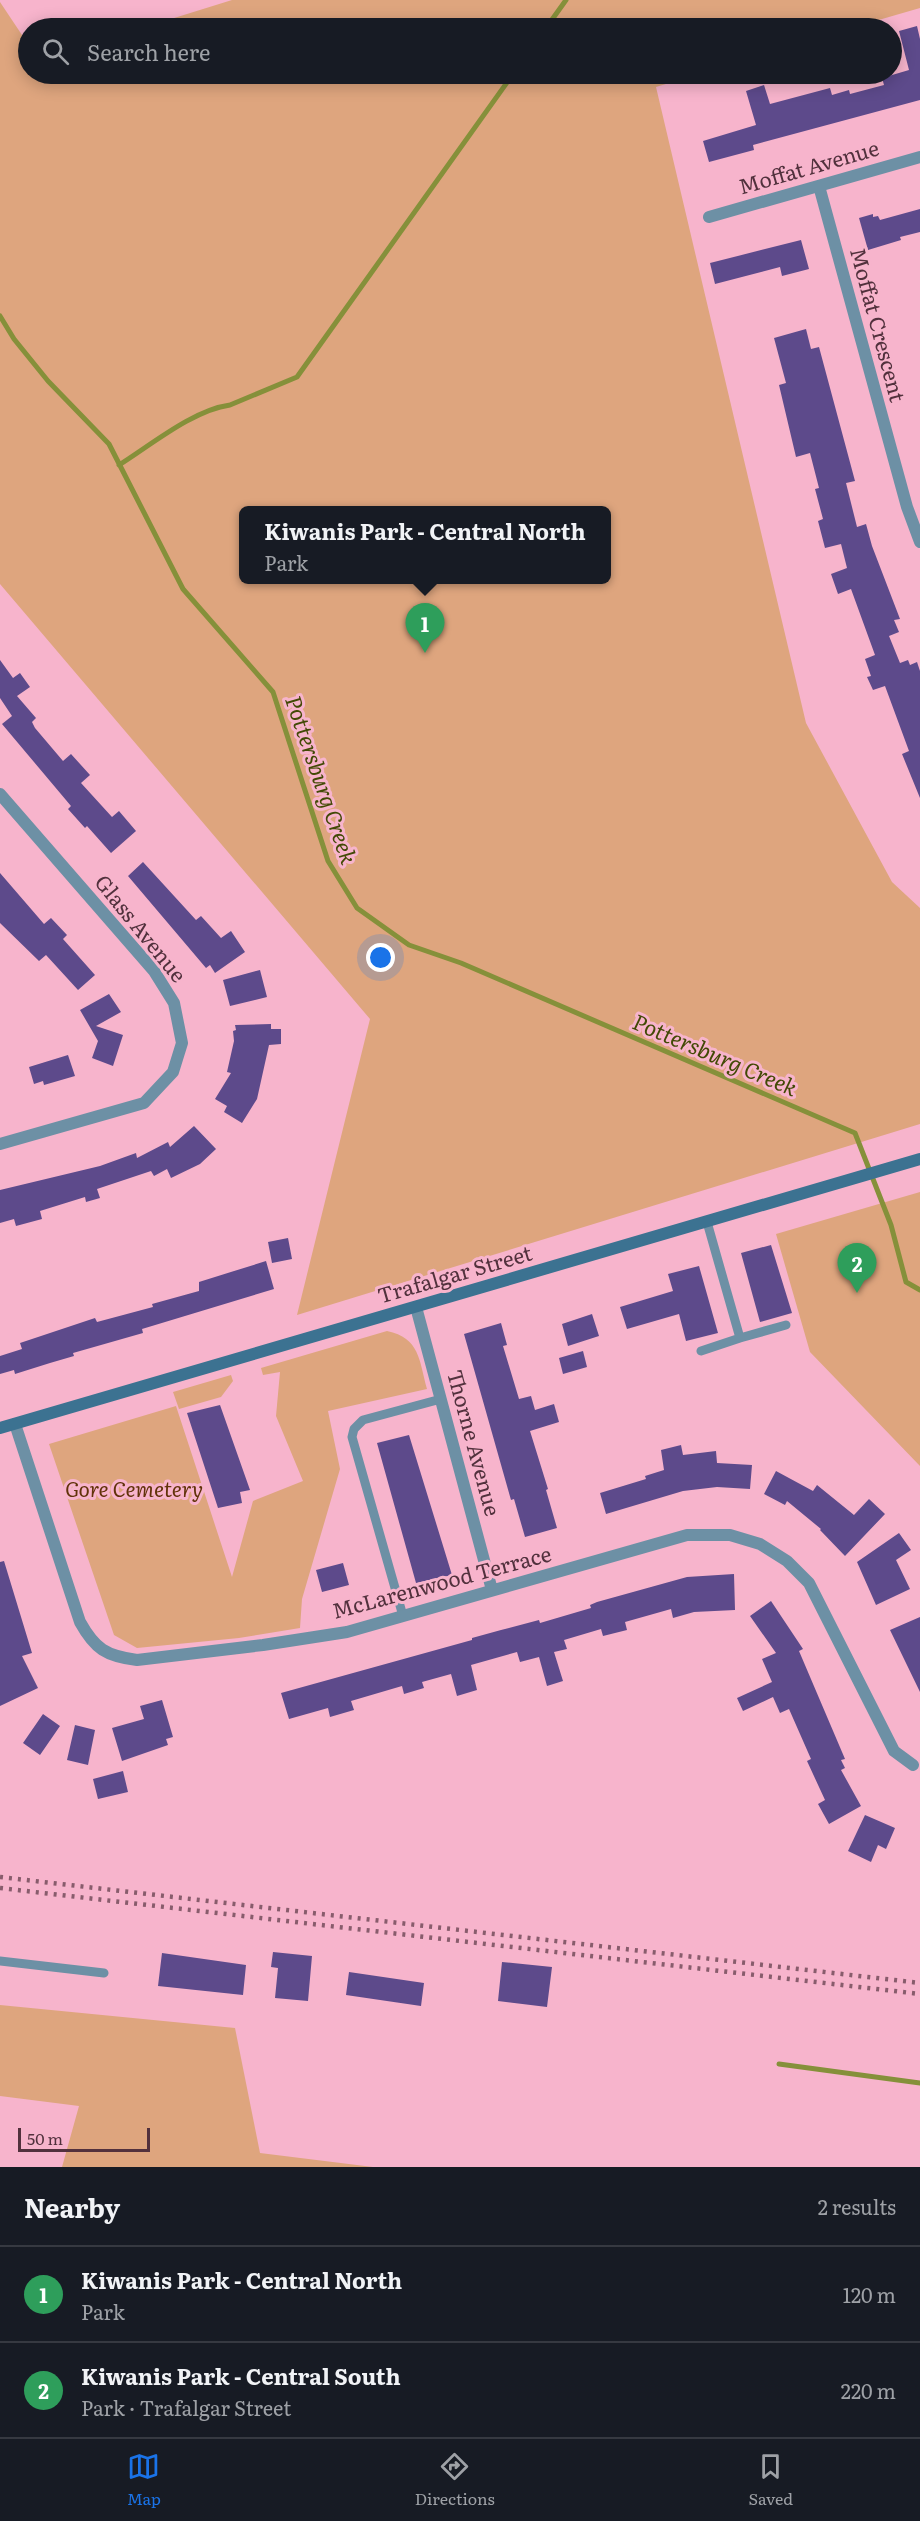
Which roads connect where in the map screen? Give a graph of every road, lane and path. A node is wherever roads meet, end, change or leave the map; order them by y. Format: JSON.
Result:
{"nodes":[{"id":1,"x":920,"y":157,"type":"edge"},
{"id":2,"x":819,"y":186,"type":"junction"},
{"id":3,"x":709,"y":217,"type":"dead end"},
{"id":4,"x":920,"y":542,"type":"edge"},
{"id":5,"x":0,"y":794,"type":"edge"},
{"id":6,"x":0,"y":1144,"type":"edge"},
{"id":7,"x":920,"y":1159,"type":"edge"},
{"id":8,"x":707,"y":1222,"type":"junction"},
{"id":9,"x":416,"y":1307,"type":"junction"},
{"id":10,"x":786,"y":1325,"type":"dead end"},
{"id":11,"x":740,"y":1338,"type":"junction"},
{"id":12,"x":701,"y":1351,"type":"dead end"},
{"id":13,"x":441,"y":1399,"type":"junction"},
{"id":14,"x":15,"y":1424,"type":"junction"},
{"id":15,"x":0,"y":1428,"type":"edge"},
{"id":16,"x":492,"y":1590,"type":"junction"},
{"id":17,"x":403,"y":1616,"type":"junction"},
{"id":18,"x":913,"y":1766,"type":"dead end"},
{"id":19,"x":0,"y":1961,"type":"edge"},
{"id":20,"x":104,"y":1972,"type":"dead end"}],
"edges":[{"from":1,"to":2,"type":"street","name":"Moffat Avenue"},
{"from":2,"to":3,"type":"street","name":"Moffat Avenue"},
{"from":2,"to":4,"type":"street","name":"Moffat Crescent"},
{"from":5,"to":6,"type":"street","name":"Glass Avenue"},
{"from":7,"to":8,"type":"main road","name":"Trafalgar Street"},
{"from":8,"to":9,"type":"main road","name":"Trafalgar Street"},
{"from":8,"to":11,"type":"lane"},
{"from":9,"to":13,"type":"street","name":"Thorne Avenue"},
{"from":9,"to":14,"type":"main road","name":"Trafalgar Street"},
{"from":10,"to":11,"type":"lane"},
{"from":11,"to":12,"type":"lane"},
{"from":13,"to":16,"type":"street","name":"Thorne Avenue"},
{"from":13,"to":17,"type":"lane"},
{"from":14,"to":15,"type":"main road","name":"Trafalgar Street"},
{"from":14,"to":17,"type":"street","name":"McLarenwood Terrace"},
{"from":16,"to":17,"type":"street","name":"McLarenwood Terrace"},
{"from":16,"to":18,"type":"street","name":"McLarenwood Terrace"},
{"from":19,"to":20,"type":"lane"}]}
